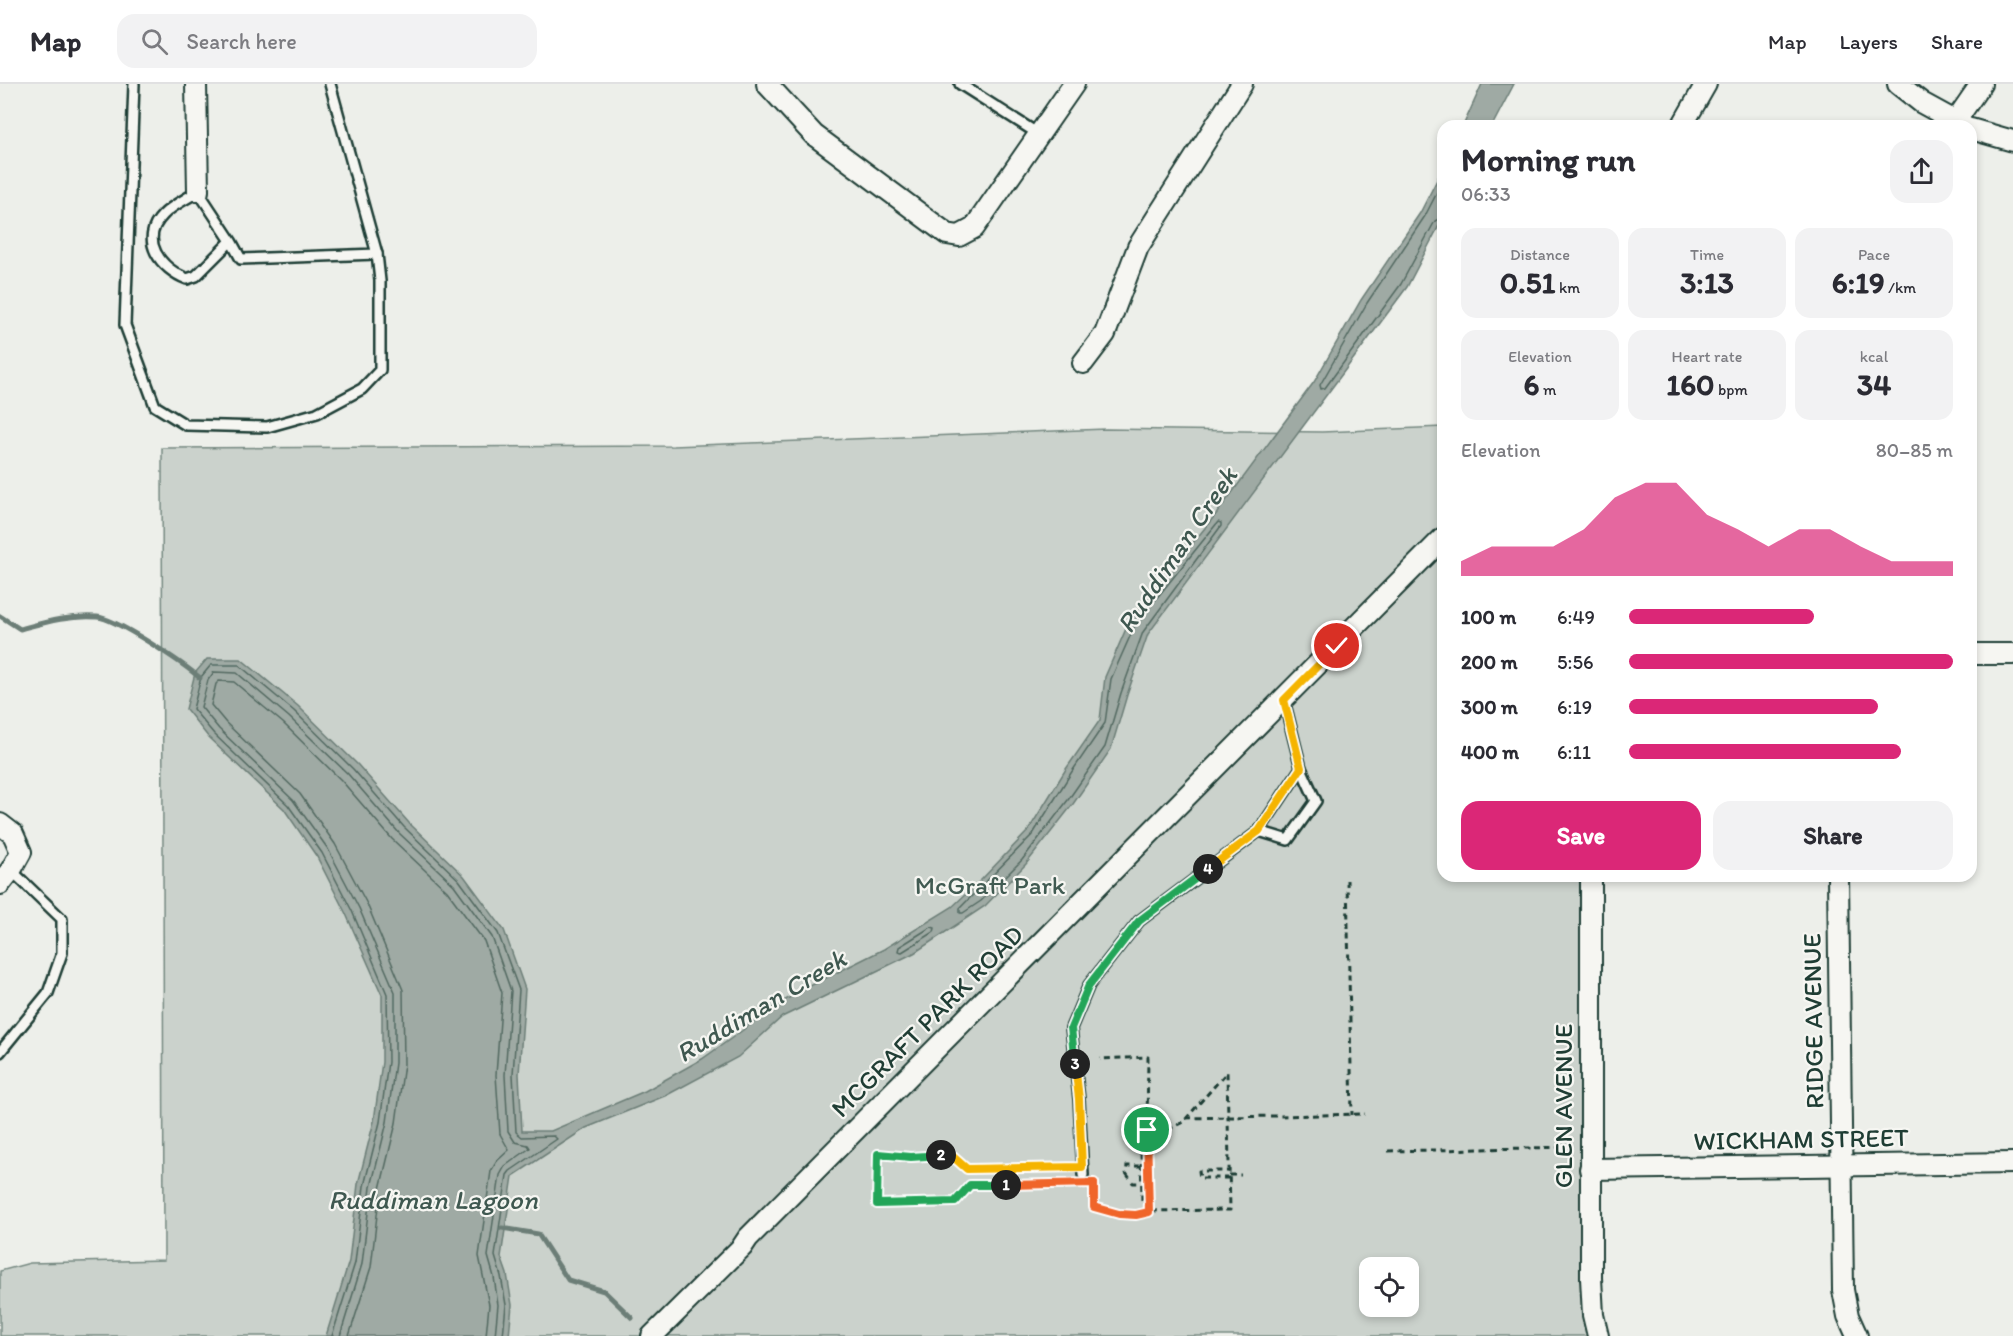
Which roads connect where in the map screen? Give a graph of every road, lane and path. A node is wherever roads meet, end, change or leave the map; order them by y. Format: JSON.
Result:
{"nodes":[{"id":1,"x":134,"y":84,"type":"edge"},
{"id":2,"x":196,"y":84,"type":"edge"},
{"id":3,"x":330,"y":84,"type":"edge"},
{"id":4,"x":960,"y":84,"type":"edge"},
{"id":5,"x":1242,"y":84,"type":"edge"},
{"id":6,"x":1706,"y":84,"type":"edge"},
{"id":7,"x":1898,"y":84,"type":"edge"},
{"id":8,"x":1981,"y":84,"type":"edge"},
{"id":9,"x":775,"y":87,"type":"edge"},
{"id":10,"x":1064,"y":88,"type":"edge"},
{"id":11,"x":1685,"y":120,"type":"edge"},
{"id":12,"x":1950,"y":120,"type":"edge"},
{"id":13,"x":1963,"y":120,"type":"edge"},
{"id":14,"x":1977,"y":131,"type":"edge"},
{"id":15,"x":1040,"y":135,"type":"junction"},
{"id":16,"x":2013,"y":141,"type":"edge"},
{"id":17,"x":198,"y":191,"type":"junction"},
{"id":18,"x":231,"y":241,"type":"junction"},
{"id":19,"x":377,"y":254,"type":"junction"},
{"id":20,"x":1083,"y":363,"type":"dead end"},
{"id":21,"x":1437,"y":544,"type":"edge"},
{"id":22,"x":1977,"y":654,"type":"edge"},
{"id":23,"x":2013,"y":654,"type":"edge"},
{"id":24,"x":1284,"y":700,"type":"junction"},
{"id":25,"x":1301,"y":768,"type":"junction"},
{"id":26,"x":0,"y":824,"type":"edge"},
{"id":27,"x":1259,"y":831,"type":"junction"},
{"id":28,"x":6,"y":877,"type":"edge"},
{"id":29,"x":1347,"y":880,"type":"dead end"},
{"id":30,"x":1591,"y":882,"type":"edge"},
{"id":31,"x":1838,"y":882,"type":"edge"},
{"id":32,"x":0,"y":1052,"type":"edge"},
{"id":33,"x":1100,"y":1059,"type":"dead end"},
{"id":34,"x":1365,"y":1114,"type":"dead end"},
{"id":35,"x":1352,"y":1115,"type":"junction"},
{"id":36,"x":1186,"y":1118,"type":"junction"},
{"id":37,"x":1228,"y":1118,"type":"junction"},
{"id":38,"x":1147,"y":1130,"type":"junction"},
{"id":39,"x":1147,"y":1147,"type":"junction"},
{"id":40,"x":1575,"y":1147,"type":"dead end"},
{"id":41,"x":1388,"y":1151,"type":"dead end"},
{"id":42,"x":2013,"y":1163,"type":"edge"},
{"id":43,"x":1843,"y":1165,"type":"junction"},
{"id":44,"x":1141,"y":1166,"type":"junction"},
{"id":45,"x":1590,"y":1169,"type":"junction"},
{"id":46,"x":1082,"y":1171,"type":"joint"},
{"id":47,"x":1229,"y":1174,"type":"junction"},
{"id":48,"x":1241,"y":1174,"type":"dead end"},
{"id":49,"x":1141,"y":1183,"type":"junction"},
{"id":50,"x":1148,"y":1203,"type":"junction"},
{"id":51,"x":1149,"y":1212,"type":"junction"},
{"id":52,"x":652,"y":1336,"type":"edge"},
{"id":53,"x":1598,"y":1336,"type":"edge"},
{"id":54,"x":1857,"y":1336,"type":"edge"}],
"edges":[{"from":1,"to":19,"type":"lane"},
{"from":2,"to":17,"type":"street"},
{"from":3,"to":19,"type":"lane"},
{"from":4,"to":15,"type":"lane"},
{"from":5,"to":20,"type":"street"},
{"from":6,"to":11,"type":"street"},
{"from":7,"to":12,"type":"street"},
{"from":8,"to":13,"type":"street"},
{"from":9,"to":15,"type":"street"},
{"from":10,"to":15,"type":"street"},
{"from":14,"to":16,"type":"street"},
{"from":17,"to":18,"type":"lane"},
{"from":17,"to":18,"type":"lane"},
{"from":18,"to":19,"type":"lane"},
{"from":21,"to":24,"type":"street","name":"MCGRAFT PARK ROAD"},
{"from":22,"to":23,"type":"street"},
{"from":24,"to":25,"type":"lane"},
{"from":24,"to":52,"type":"street","name":"MCGRAFT PARK ROAD"},
{"from":25,"to":27,"type":"lane"},
{"from":25,"to":27,"type":"lane"},
{"from":26,"to":28,"type":"street"},
{"from":27,"to":46,"type":"lane"},
{"from":28,"to":32,"type":"lane"},
{"from":29,"to":35,"type":"path"},
{"from":30,"to":45,"type":"street","name":"GLEN AVENUE"},
{"from":31,"to":43,"type":"street","name":"RIDGE AVENUE"},
{"from":33,"to":38,"type":"path"},
{"from":34,"to":35,"type":"path"},
{"from":35,"to":37,"type":"path"},
{"from":36,"to":37,"type":"path"},
{"from":36,"to":37,"type":"path"},
{"from":36,"to":38,"type":"path"},
{"from":37,"to":47,"type":"path"},
{"from":38,"to":39,"type":"path"},
{"from":39,"to":44,"type":"path"},
{"from":39,"to":50,"type":"path"},
{"from":40,"to":41,"type":"path"},
{"from":42,"to":43,"type":"street","name":"WICKHAM STREET"},
{"from":43,"to":45,"type":"street","name":"WICKHAM STREET"},
{"from":43,"to":54,"type":"street","name":"RIDGE AVENUE"},
{"from":44,"to":49,"type":"path"},
{"from":44,"to":49,"type":"path"},
{"from":45,"to":53,"type":"street","name":"GLEN AVENUE"},
{"from":46,"to":51,"type":"path"},
{"from":47,"to":47,"type":"path"},
{"from":47,"to":48,"type":"path"},
{"from":47,"to":51,"type":"path"},
{"from":49,"to":50,"type":"path"},
{"from":50,"to":51,"type":"path"}]}
